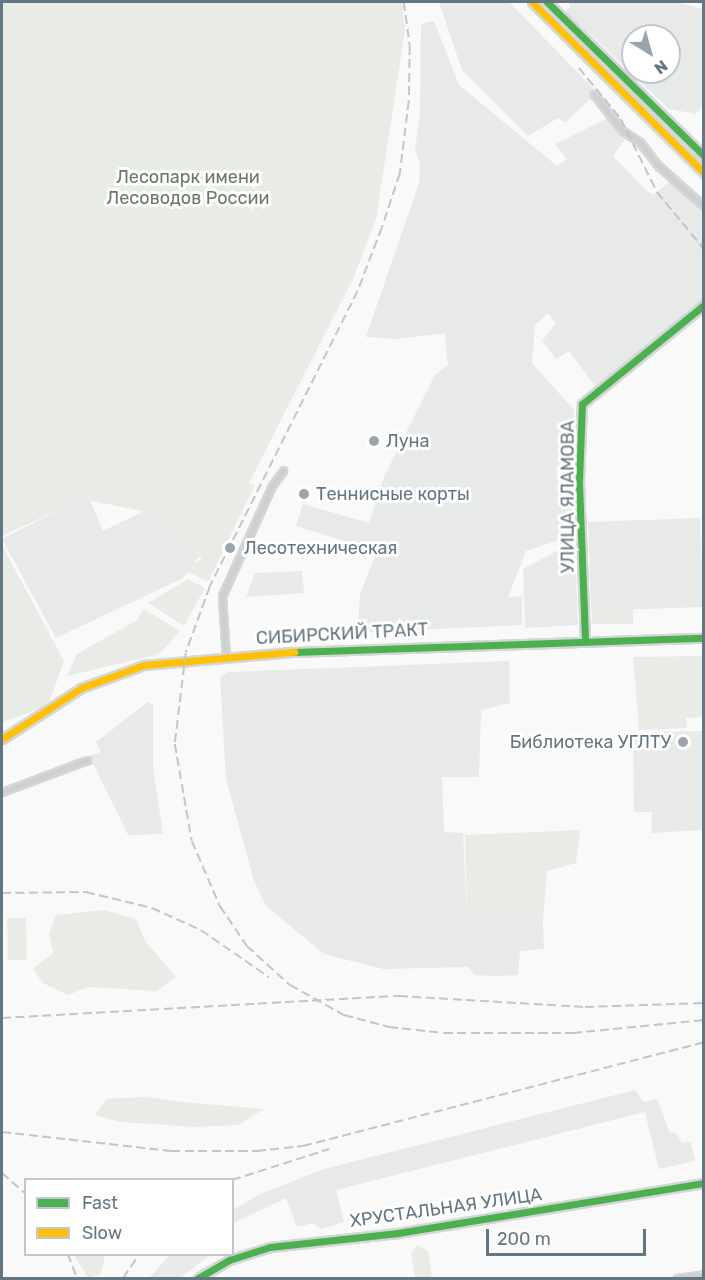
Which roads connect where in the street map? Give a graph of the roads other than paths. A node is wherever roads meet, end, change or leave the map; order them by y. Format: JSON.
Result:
{"nodes":[{"id":1,"x":532,"y":2,"type":"edge"},
{"id":2,"x":547,"y":2,"type":"edge"},
{"id":3,"x":594,"y":94,"type":"dead end"},
{"id":4,"x":704,"y":156,"type":"edge"},
{"id":5,"x":704,"y":173,"type":"edge"},
{"id":6,"x":704,"y":206,"type":"edge"},
{"id":7,"x":704,"y":305,"type":"edge"},
{"id":8,"x":283,"y":471,"type":"dead end"},
{"id":9,"x":704,"y":638,"type":"edge"},
{"id":10,"x":585,"y":639,"type":"junction"},
{"id":11,"x":226,"y":657,"type":"junction"},
{"id":12,"x":2,"y":739,"type":"edge"},
{"id":13,"x":87,"y":760,"type":"dead end"},
{"id":14,"x":2,"y":792,"type":"edge"},
{"id":15,"x":704,"y":1183,"type":"edge"},
{"id":16,"x":704,"y":1274,"type":"edge"},
{"id":17,"x":198,"y":1278,"type":"edge"},
{"id":18,"x":677,"y":1278,"type":"edge"}],
"edges":[{"from":1,"to":5,"type":"main road"},
{"from":2,"to":4,"type":"main road"},
{"from":3,"to":6,"type":"street"},
{"from":7,"to":10,"type":"main road","name":"УЛИЦА ЯЛАМОВА"},
{"from":8,"to":11,"type":"street"},
{"from":9,"to":10,"type":"main road","name":"СИБИРСКИЙ ТРАКТ"},
{"from":10,"to":11,"type":"main road","name":"СИБИРСКИЙ ТРАКТ"},
{"from":11,"to":12,"type":"main road","name":"СИБИРСКИЙ ТРАКТ"},
{"from":13,"to":14,"type":"street"},
{"from":15,"to":17,"type":"main road","name":"ХРУСТАЛЬНАЯ УЛИЦА"},
{"from":16,"to":18,"type":"street"}]}
